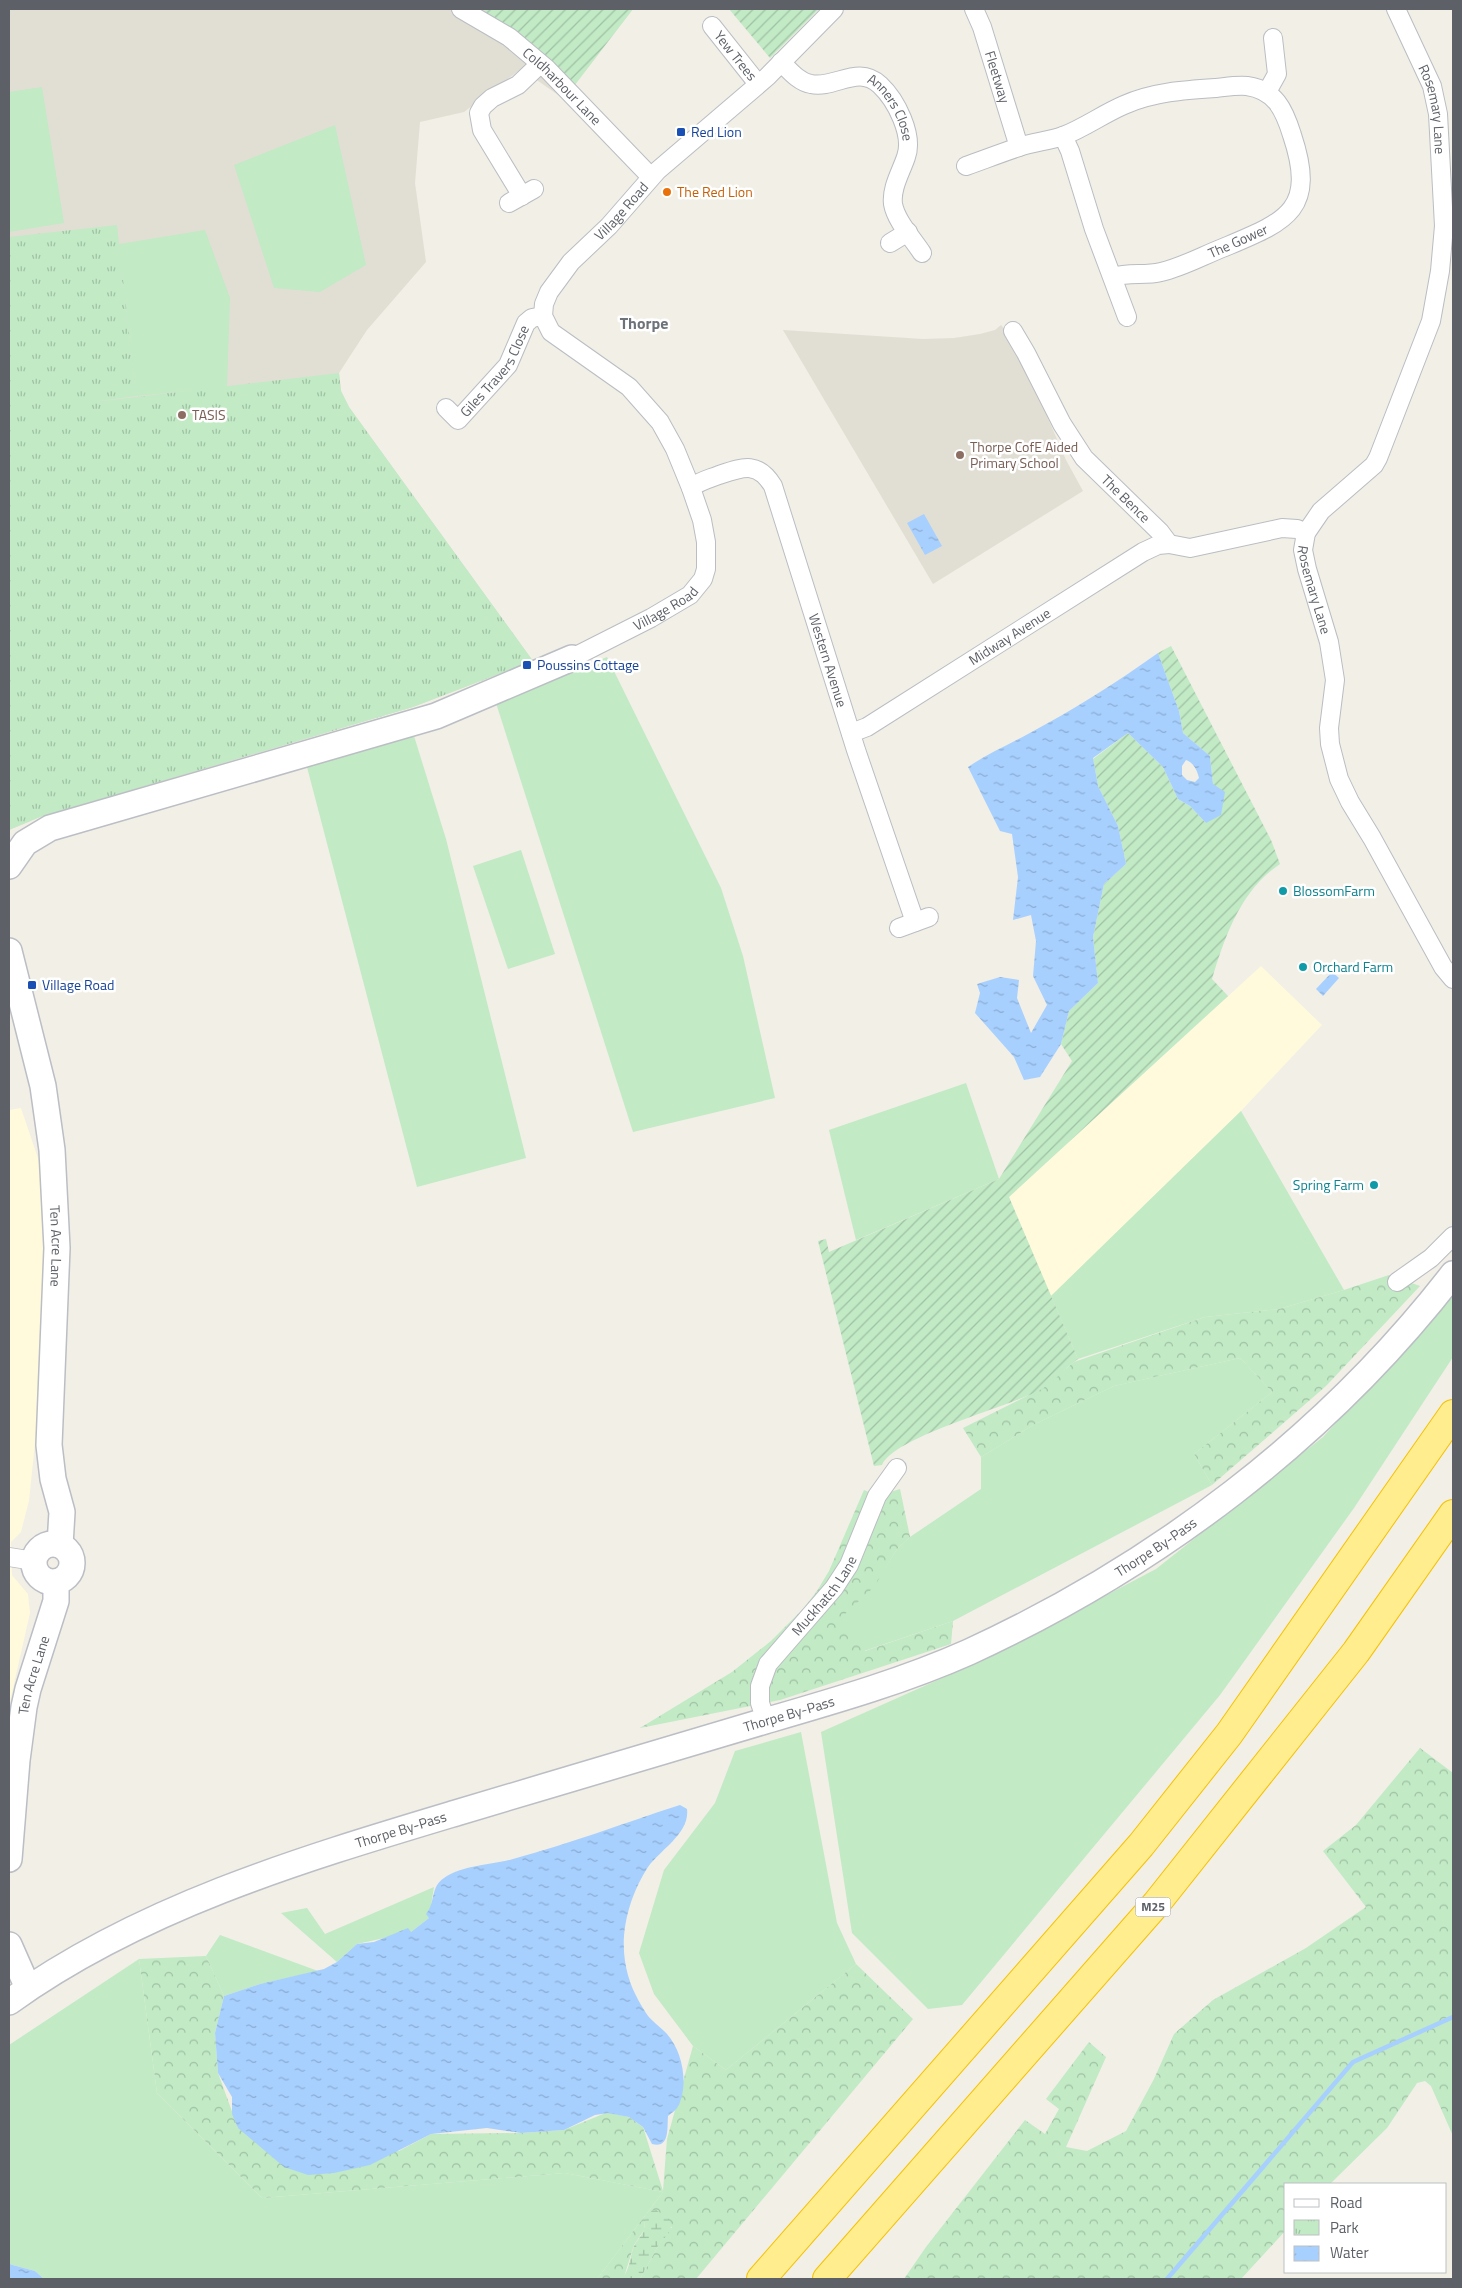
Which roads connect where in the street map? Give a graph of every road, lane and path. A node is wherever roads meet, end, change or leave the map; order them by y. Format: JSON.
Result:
{"nodes":[{"id":1,"x":461,"y":9,"type":"edge"},
{"id":2,"x":834,"y":9,"type":"edge"},
{"id":3,"x":974,"y":9,"type":"edge"},
{"id":4,"x":1396,"y":9,"type":"edge"},
{"id":5,"x":712,"y":26,"type":"dead end"},
{"id":6,"x":1273,"y":38,"type":"dead end"},
{"id":7,"x":781,"y":62,"type":"junction"},
{"id":8,"x":540,"y":64,"type":"junction"},
{"id":9,"x":758,"y":84,"type":"junction"},
{"id":10,"x":1267,"y":92,"type":"junction"},
{"id":11,"x":1063,"y":136,"type":"junction"},
{"id":12,"x":1019,"y":147,"type":"junction"},
{"id":13,"x":966,"y":166,"type":"dead end"},
{"id":14,"x":651,"y":177,"type":"junction"},
{"id":15,"x":522,"y":196,"type":"dead end"},
{"id":16,"x":908,"y":232,"type":"junction"},
{"id":17,"x":890,"y":243,"type":"dead end"},
{"id":18,"x":922,"y":253,"type":"dead end"},
{"id":19,"x":1113,"y":277,"type":"junction"},
{"id":20,"x":543,"y":316,"type":"junction"},
{"id":21,"x":1127,"y":317,"type":"dead end"},
{"id":22,"x":1013,"y":331,"type":"dead end"},
{"id":23,"x":446,"y":408,"type":"dead end"},
{"id":24,"x":691,"y":488,"type":"junction"},
{"id":25,"x":1306,"y":533,"type":"junction"},
{"id":26,"x":1169,"y":544,"type":"junction"},
{"id":27,"x":572,"y":658,"type":"joint"},
{"id":28,"x":851,"y":733,"type":"junction"},
{"id":29,"x":9,"y":866,"type":"edge"},
{"id":30,"x":915,"y":922,"type":"dead end"},
{"id":31,"x":9,"y":951,"type":"edge"},
{"id":32,"x":1453,"y":979,"type":"edge"},
{"id":33,"x":1453,"y":1236,"type":"edge"},
{"id":34,"x":1453,"y":1274,"type":"edge"},
{"id":35,"x":1397,"y":1282,"type":"dead end"},
{"id":36,"x":1453,"y":1414,"type":"edge"},
{"id":37,"x":897,"y":1468,"type":"dead end"},
{"id":38,"x":1453,"y":1514,"type":"edge"},
{"id":39,"x":60,"y":1545,"type":"junction"},
{"id":40,"x":9,"y":1557,"type":"edge"},
{"id":41,"x":34,"y":1561,"type":"junction"},
{"id":42,"x":56,"y":1582,"type":"junction"},
{"id":43,"x":766,"y":1721,"type":"junction"},
{"id":44,"x":9,"y":1859,"type":"edge"},
{"id":45,"x":9,"y":1945,"type":"edge"},
{"id":46,"x":18,"y":1995,"type":"edge"},
{"id":47,"x":761,"y":2279,"type":"edge"},
{"id":48,"x":827,"y":2279,"type":"edge"}],
"edges":[{"from":1,"to":8,"type":"street","name":"Coldharbour Lane"},
{"from":2,"to":7,"type":"street","name":"Village Road"},
{"from":3,"to":12,"type":"street","name":"Fleetway"},
{"from":4,"to":25,"type":"street","name":"Rosemary Lane"},
{"from":5,"to":9,"type":"street","name":"Yew Trees"},
{"from":6,"to":10,"type":"street"},
{"from":7,"to":9,"type":"street","name":"Village Road"},
{"from":7,"to":16,"type":"street","name":"Anners Close"},
{"from":8,"to":14,"type":"street","name":"Coldharbour Lane"},
{"from":8,"to":15,"type":"street"},
{"from":9,"to":14,"type":"street","name":"Village Road"},
{"from":10,"to":11,"type":"street"},
{"from":10,"to":19,"type":"street","name":"The Gower"},
{"from":11,"to":12,"type":"street"},
{"from":11,"to":19,"type":"street"},
{"from":12,"to":13,"type":"street"},
{"from":14,"to":20,"type":"street","name":"Village Road"},
{"from":16,"to":17,"type":"street"},
{"from":16,"to":18,"type":"street","name":"Anners Close"},
{"from":19,"to":21,"type":"street"},
{"from":20,"to":23,"type":"street","name":"Giles Travers Close"},
{"from":20,"to":24,"type":"street","name":"Village Road"},
{"from":22,"to":26,"type":"street","name":"The Bence"},
{"from":24,"to":27,"type":"street","name":"Village Road"},
{"from":24,"to":28,"type":"street","name":"Western Avenue"},
{"from":25,"to":26,"type":"street"},
{"from":25,"to":32,"type":"street","name":"Rosemary Lane"},
{"from":26,"to":28,"type":"street","name":"Midway Avenue"},
{"from":27,"to":29,"type":"street","name":"Village Road"},
{"from":28,"to":30,"type":"street","name":"Western Avenue"},
{"from":31,"to":39,"type":"street","name":"Ten Acre Lane"},
{"from":33,"to":35,"type":"street"},
{"from":34,"to":43,"type":"street","name":"Thorpe By-Pass"},
{"from":36,"to":47,"type":"highway"},
{"from":37,"to":43,"type":"street","name":"Muckhatch Lane"},
{"from":38,"to":48,"type":"highway","number":"M25"},
{"from":39,"to":41,"type":"street"},
{"from":39,"to":42,"type":"street"},
{"from":40,"to":41,"type":"street"},
{"from":41,"to":42,"type":"street"},
{"from":42,"to":44,"type":"street","name":"Ten Acre Lane"},
{"from":43,"to":46,"type":"street","name":"Thorpe By-Pass"},
{"from":45,"to":46,"type":"street"}]}
